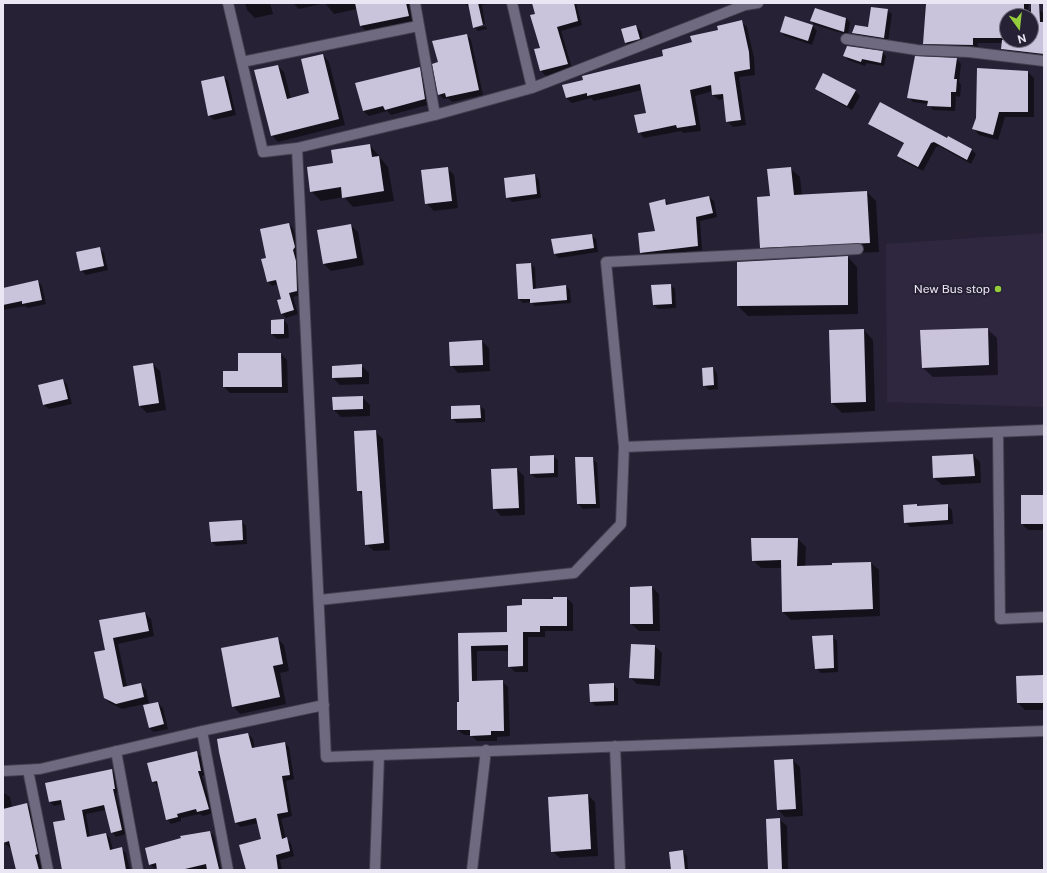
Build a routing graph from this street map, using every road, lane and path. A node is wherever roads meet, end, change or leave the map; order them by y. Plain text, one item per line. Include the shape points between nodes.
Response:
1 (228, 3) edge
2 (415, 3) edge
3 (512, 3) edge
4 (758, 3) edge
5 (744, 4) edge
6 (418, 26) junction
7 (846, 39) dead end
8 (1044, 61) edge
9 (242, 62) junction
10 (532, 88) junction
11 (435, 115) junction
12 (297, 148) junction
13 (858, 249) dead end
14 (1044, 430) edge
15 (998, 432) junction
16 (624, 447) junction
17 (318, 600) junction
18 (1044, 617) edge
19 (324, 705) junction
20 (202, 731) junction
21 (1044, 731) edge
22 (615, 746) junction
23 (486, 750) junction
24 (116, 751) junction
25 (379, 755) junction
26 (28, 770) junction
27 (3, 771) edge
28 (48, 870) edge
29 (138, 870) edge
30 (228, 870) edge
31 (375, 870) edge
32 (472, 870) edge
33 (620, 870) edge

1 - 9 street
2 - 6 street
3 - 10 street
4 - 5 street
5 - 10 street
6 - 9 street
6 - 11 street
7 - 8 street via 917,50 969,52
9 - 12 street via 263,152
10 - 11 street
11 - 12 street
12 - 17 street
13 - 16 street via 606,262
14 - 15 street
15 - 16 street
15 - 18 street via 1000,619
16 - 17 street via 621,524 574,573
17 - 19 street
19 - 20 street
19 - 25 street via 326,757
20 - 24 street
20 - 30 street
21 - 22 street
22 - 23 street
22 - 33 street
23 - 25 street
23 - 32 street
24 - 26 street
24 - 29 street
25 - 31 street
26 - 27 street
26 - 28 street

